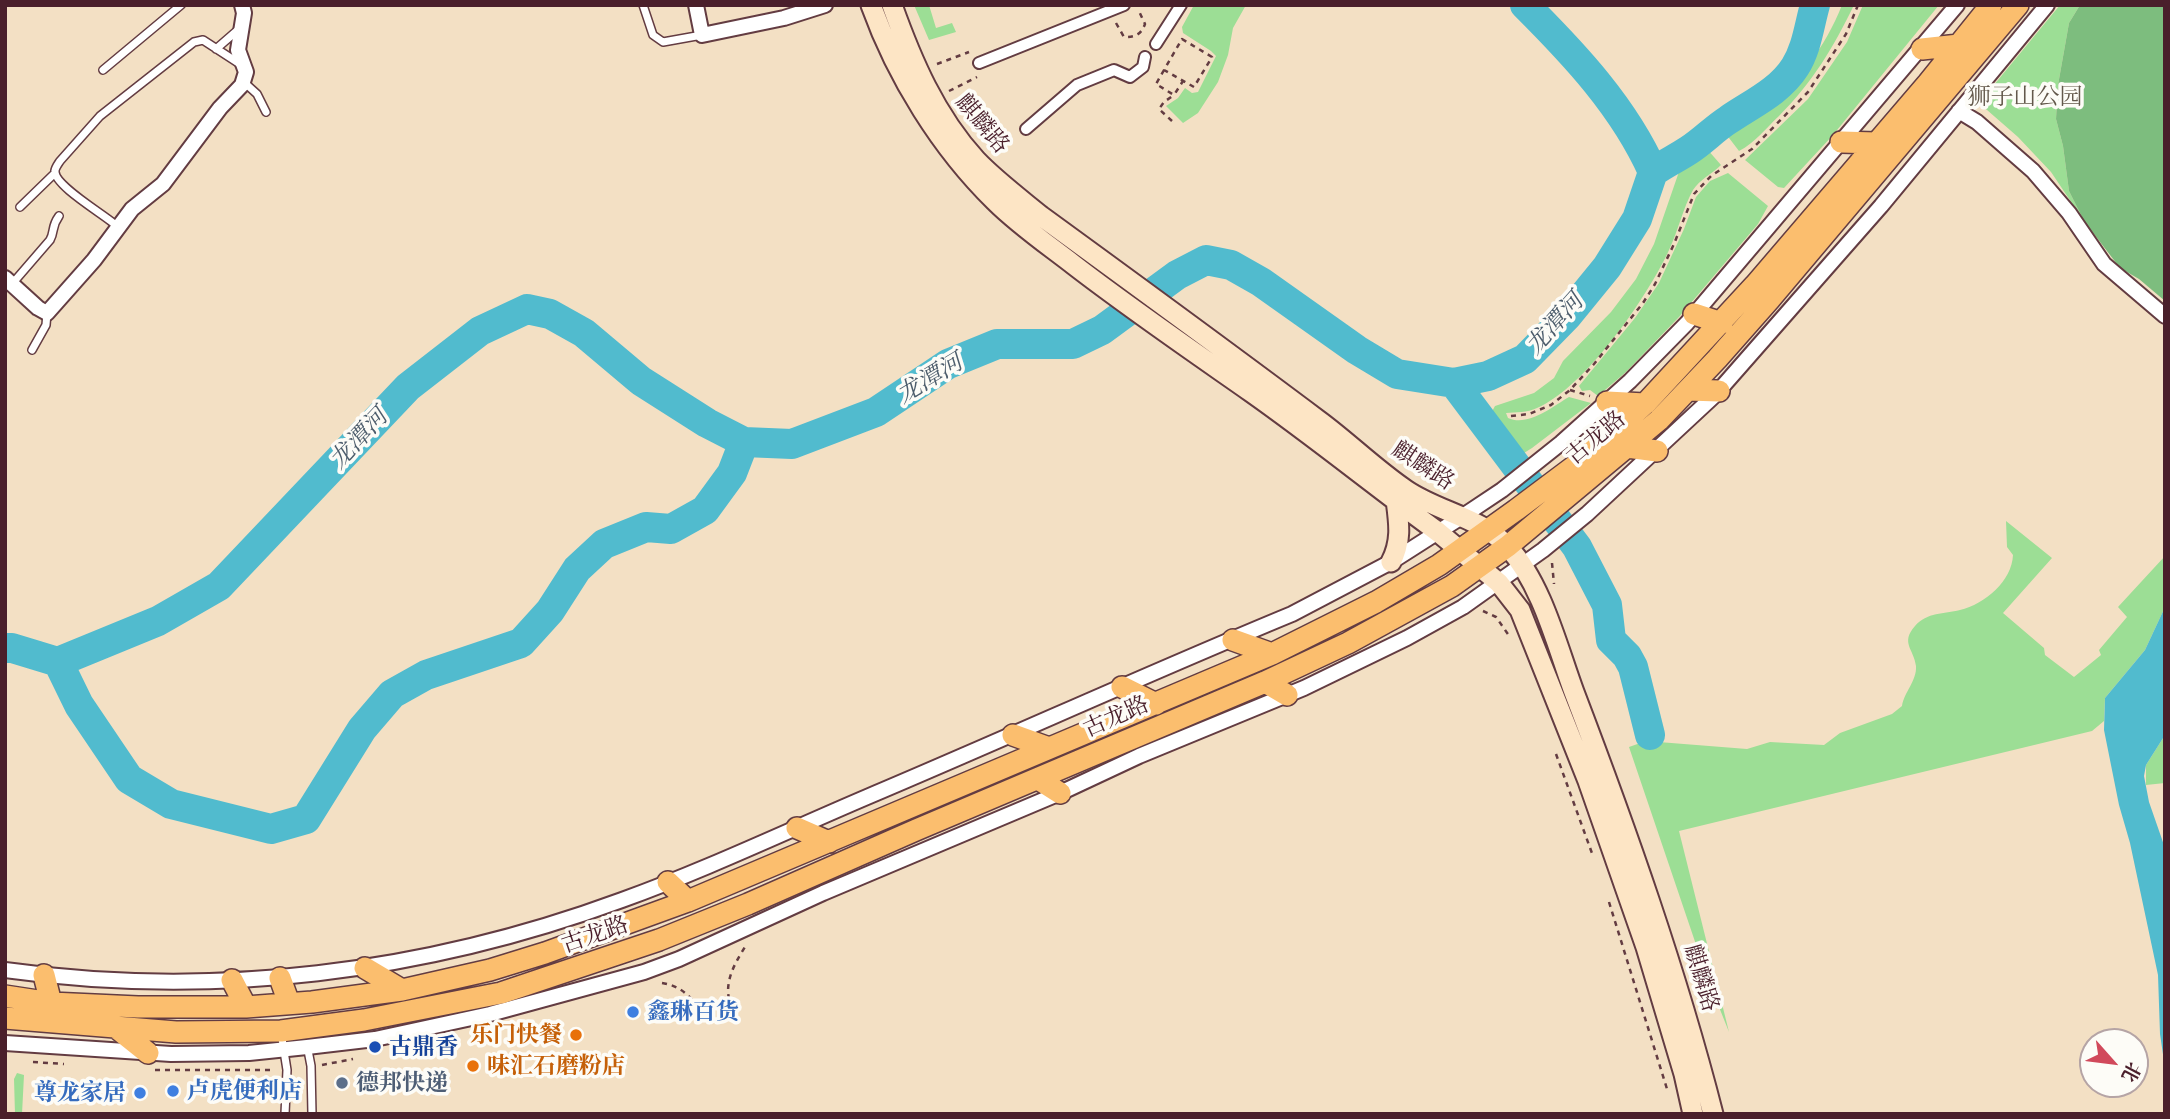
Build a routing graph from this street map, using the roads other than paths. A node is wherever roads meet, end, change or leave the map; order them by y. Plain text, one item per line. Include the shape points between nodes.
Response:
1 (181, 5) edge
2 (242, 5) edge
3 (643, 5) edge
4 (696, 5) edge
5 (825, 5) edge
6 (871, 5) edge
7 (892, 5) edge
8 (1124, 5) edge
9 (1181, 5) edge
10 (1957, 5) edge
11 (1991, 5) edge
12 (2018, 5) edge
13 (2047, 5) edge
14 (241, 28) junction
15 (702, 35) junction
16 (1156, 44) dead end
17 (1959, 45) junction
18 (216, 49) junction
19 (1922, 49) junction
20 (1145, 57) dead end
21 (979, 63) road end
22 (244, 67) junction
23 (103, 70) dead end
24 (242, 85) junction
25 (266, 111) dead end
26 (1959, 111) junction
27 (1026, 129) road end
28 (1841, 142) junction
29 (1876, 143) junction
30 (54, 174) junction
31 (20, 206) dead end
32 (60, 216) dead end
33 (118, 227) junction
34 (9, 281) edge
35 (47, 313) junction
36 (1694, 314) junction
37 (2165, 316) edge
38 (1722, 323) junction
39 (32, 350) dead end
40 (1688, 390) junction
41 (1719, 391) junction
42 (1599, 399) junction
43 (1645, 404) junction
44 (1627, 447) junction
45 (1657, 450) junction
46 (1557, 492) junction
47 (1396, 500) junction
48 (1463, 516) junction
49 (1487, 530) junction
50 (1438, 532) junction
51 (1508, 546) junction
52 (1461, 549) junction
53 (1391, 562) junction
54 (1521, 565) junction
55 (1479, 566) junction
56 (1499, 583) junction
57 (1233, 640) junction
58 (1272, 654) junction
59 (1265, 681) junction
60 (1122, 687) junction
61 (1287, 695) junction
62 (1156, 704) junction
63 (1013, 735) junction
64 (1049, 748) junction
65 (1038, 779) junction
66 (1060, 793) junction
67 (797, 828) junction
68 (830, 842) junction
69 (668, 882) junction
70 (688, 901) junction
71 (365, 968) junction
72 (5, 970) edge
73 (44, 975) junction
74 (280, 978) junction
75 (232, 980) junction
76 (402, 990) junction
77 (5, 996) edge
78 (51, 1003) junction
79 (289, 1003) junction
80 (246, 1007) junction
81 (5, 1018) edge
82 (118, 1029) junction
83 (306, 1038) junction
84 (282, 1040) junction
85 (5, 1044) edge
86 (148, 1053) junction
87 (285, 1114) edge
88 (312, 1114) edge
89 (1693, 1114) edge
90 (1713, 1114) edge

1 - 23 lane
2 - 14 street
3 - 15 lane via 653,35 663,42
4 - 15 street
5 - 15 street
6 - 47 main road, 麒麟路 via 912,92 945,144 1012,218
7 - 48 main road, 麒麟路 via 935,106 976,160 1041,216 1337,434 1403,488 1439,509
8 - 21 street
9 - 16 street
10 - 19 street
11 - 17 main road, 古龙路
12 - 40 main road, 古龙路
13 - 26 street
14 - 18 lane
14 - 22 street via 238,50
17 - 19 main road
17 - 29 main road, 古龙路
18 - 22 lane
18 - 30 lane via 203,40 194,42 100,116
19 - 28 street
20 - 27 street via 1143,67 1130,77 1114,70 1077,85
22 - 24 street
24 - 25 lane via 253,90
24 - 33 street via 163,184
26 - 37 street via 2034,171 2104,264
26 - 41 street
28 - 29 main road
28 - 36 street
29 - 38 main road, 古龙路
30 - 31 lane
30 - 33 lane
32 - 34 lane via 52,226 50,240
33 - 35 street
34 - 35 street
35 - 39 lane via 46,325
36 - 38 main road
36 - 42 street via 1630,381
38 - 43 main road, 古龙路
40 - 41 main road
40 - 44 main road, 古龙路
41 - 45 street
42 - 43 main road
42 - 48 street via 1539,460
43 - 46 main road, 古龙路 via 1576,465
44 - 45 main road
44 - 46 main road, 古龙路
45 - 54 street
46 - 49 main road, 古龙路 via 1516,510
46 - 51 main road, 古龙路 via 1543,517
47 - 50 main road, 麒麟路
47 - 53 main road via 1399,542
48 - 49 main road, 麒麟路
48 - 50 street
49 - 51 main road, 麒麟路
49 - 52 main road, 古龙路
50 - 52 main road, 麒麟路
50 - 53 street
51 - 54 main road, 麒麟路
51 - 55 main road, 古龙路
52 - 55 main road, 麒麟路
52 - 58 main road, 古龙路 via 1376,602
53 - 57 street
54 - 56 street
54 - 90 main road, 麒麟路 via 1539,597 1636,857
55 - 56 main road, 麒麟路
55 - 59 main road, 古龙路 via 1385,624
56 - 61 street via 1407,638
56 - 89 main road, 麒麟路 via 1520,610 1588,781 1646,947
57 - 58 main road
57 - 60 street
58 - 62 main road, 古龙路
59 - 61 main road
59 - 65 main road, 古龙路
60 - 62 main road
60 - 63 street
61 - 66 street
62 - 64 main road, 古龙路
63 - 64 main road
63 - 67 street
64 - 68 main road, 古龙路
65 - 66 main road
65 - 83 main road, 古龙路 via 659,940 479,998 364,1020
66 - 83 street via 644,972 374,1040
67 - 68 main road
67 - 69 street
68 - 70 main road, 古龙路
69 - 70 main road
69 - 71 street via 516,935
70 - 76 main road, 古龙路 via 523,960
71 - 74 street
71 - 76 main road
72 - 73 street
73 - 75 street via 131,982
73 - 78 main road
74 - 75 street
74 - 79 main road
75 - 80 main road
76 - 79 main road, 古龙路
77 - 78 main road, 古龙路
78 - 80 main road, 古龙路
79 - 80 main road, 古龙路
81 - 82 main road, 古龙路
82 - 84 main road, 古龙路
82 - 86 main road
83 - 84 main road, 古龙路
83 - 88 lane
84 - 86 street via 249,1053
84 - 87 lane via 287,1070
85 - 86 street

